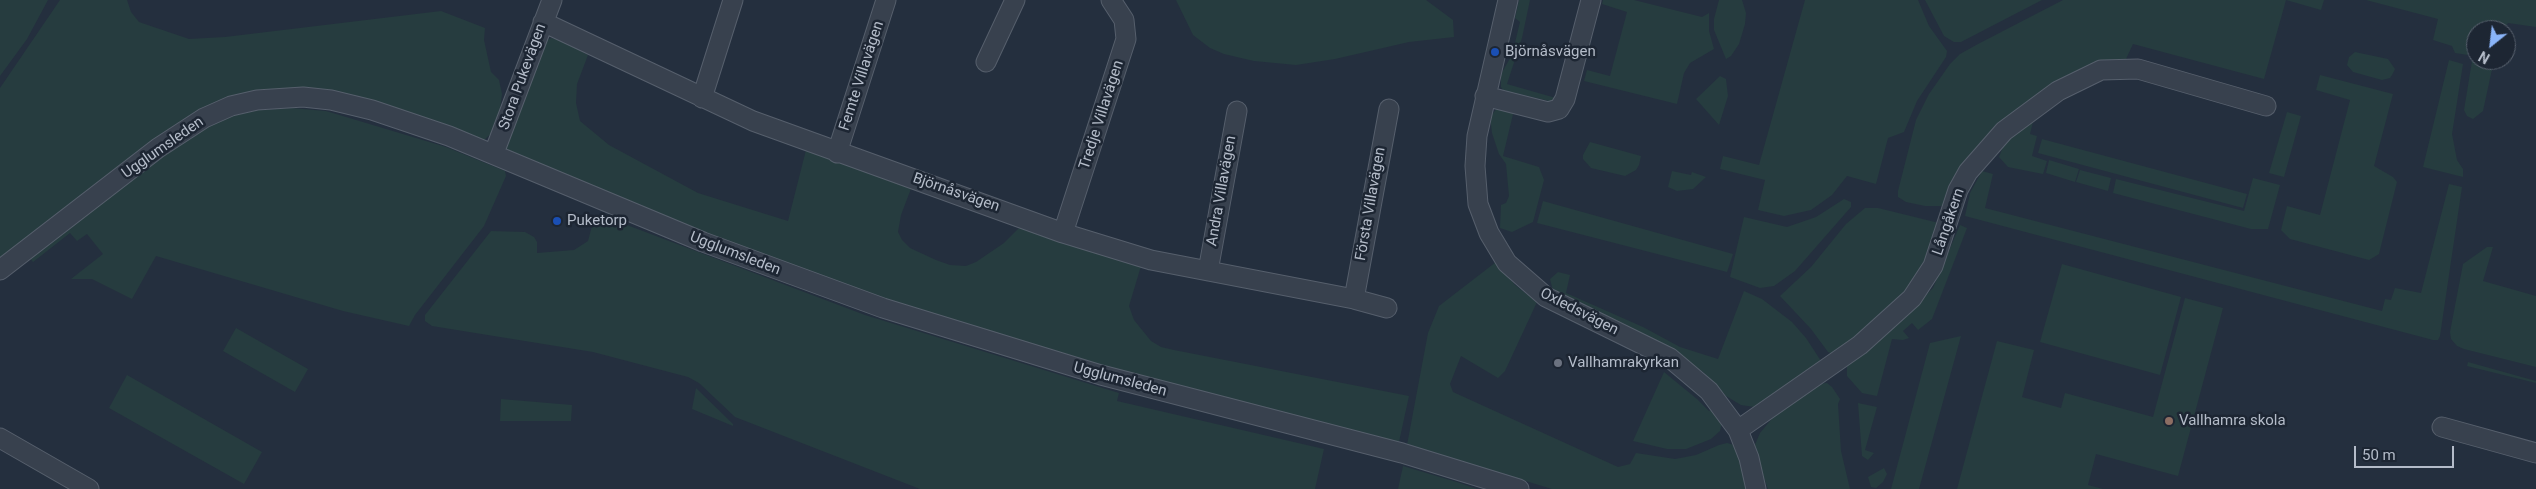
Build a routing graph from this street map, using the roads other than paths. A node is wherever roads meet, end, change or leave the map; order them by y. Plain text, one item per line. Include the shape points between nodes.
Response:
1 (552, 0) edge
2 (733, 0) edge
3 (886, 0) edge
4 (1015, 0) edge
5 (1111, 0) edge
6 (1508, 0) edge
7 (1591, 0) edge
8 (543, 22) junction
9 (986, 62) dead end
10 (1485, 96) junction
11 (702, 98) junction
12 (2266, 106) dead end
13 (1389, 109) dead end
14 (1237, 111) dead end
15 (494, 153) junction
16 (837, 153) junction
17 (1063, 232) junction
18 (0, 270) edge
19 (1208, 272) junction
20 (1354, 299) junction
21 (1387, 308) dead end
22 (2442, 427) dead end
23 (1738, 430) junction
24 (0, 438) edge
25 (2536, 453) edge
26 (78, 486) edge
27 (1519, 489) edge
28 (1756, 489) edge

1 - 8 street, Stora Pukevägen
2 - 11 street
3 - 16 street, Femte Villavägen
4 - 9 street
5 - 17 street, Tredje Villavägen via 1124,20 1126,39
6 - 10 street, Oxledsvägen
7 - 10 street via 1565,99 1558,109 1548,112
8 - 11 street, Björnåsvägen
8 - 15 street, Stora Pukevägen
10 - 23 street, Oxledsvägen via 1477,136 1478,204 1488,233 1507,263 1559,306 1670,358 1709,391
11 - 16 street, Björnåsvägen
12 - 23 street, Långåkern via 2138,69 2101,70 2058,91 2004,131 1972,166 1958,190 1933,266 1912,298 1860,345
13 - 20 street, Första Villavägen
14 - 19 street, Andra Villavägen
15 - 18 street, Ugglumsleden via 372,110 331,100 275,98 231,106 180,132
15 - 27 street, Ugglumsleden via 703,242 883,308 1101,375 1402,453
16 - 17 street, Björnåsvägen
17 - 19 street, Björnåsvägen via 1151,260
19 - 20 street, Björnåsvägen
20 - 21 street, Björnåsvägen
22 - 25 street
23 - 28 street, Oxledsvägen
24 - 26 street

